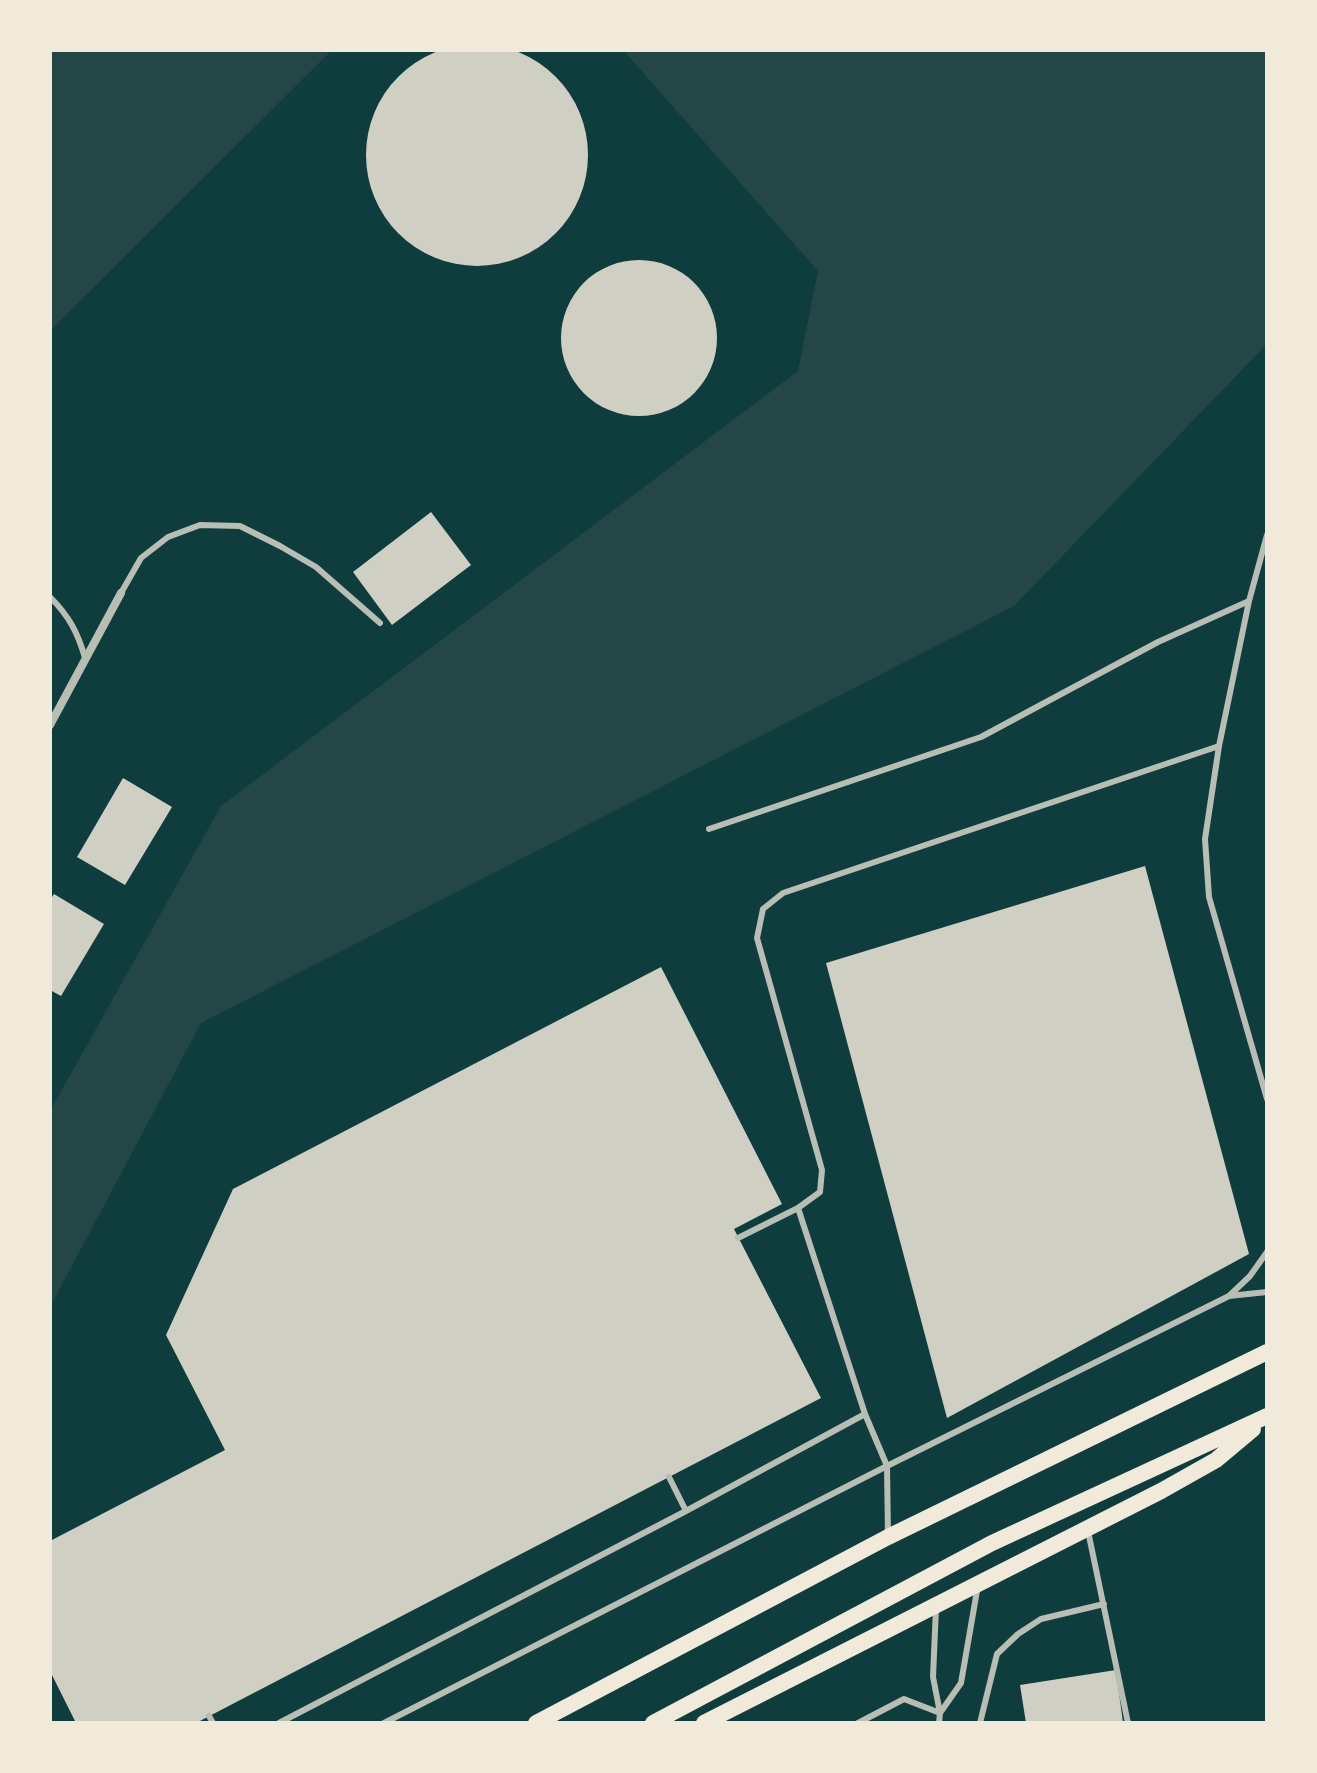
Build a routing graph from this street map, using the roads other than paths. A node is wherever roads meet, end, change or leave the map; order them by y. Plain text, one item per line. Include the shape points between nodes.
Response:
1 (1267, 535) edge
2 (121, 593) joint
3 (50, 597) edge
4 (1249, 601) junction
5 (380, 623) dead end
6 (86, 659) junction
7 (50, 725) edge
8 (1219, 746) junction
9 (709, 829) dead end
10 (1267, 1099) edge
11 (798, 1208) junction
12 (738, 1238) dead end
13 (1267, 1252) edge
14 (1267, 1292) edge
15 (1229, 1296) junction
16 (1267, 1352) edge
17 (865, 1414) junction
18 (1267, 1417) edge
19 (887, 1466) junction
20 (669, 1477) dead end
21 (686, 1511) junction
22 (1087, 1528) junction
23 (888, 1537) junction
24 (979, 1582) junction
25 (936, 1604) junction
26 (1104, 1604) junction
27 (940, 1713) junction
28 (279, 1723) edge
29 (384, 1723) edge
30 (536, 1723) edge
31 (653, 1723) edge
32 (704, 1723) edge
33 (858, 1723) edge
34 (939, 1723) edge
35 (980, 1723) edge
36 (1128, 1723) edge

1 - 4 lane
2 - 5 lane via 141,558 168,537 200,525 240,526 316,567
2 - 6 street
3 - 6 lane via 77,630
4 - 8 lane
4 - 9 lane via 1158,642 981,737
6 - 7 street
8 - 10 lane via 1205,839 1209,897
8 - 11 lane via 783,893 763,909 757,938 822,1170 820,1192
11 - 12 lane
11 - 17 lane
13 - 15 lane
14 - 15 lane
15 - 19 lane
16 - 23 main road
17 - 19 lane
17 - 21 lane
18 - 22 main road via 1216,1460
18 - 31 main road via 992,1543
19 - 23 lane
19 - 29 lane
20 - 21 lane
21 - 28 lane
22 - 24 main road
22 - 26 lane
23 - 30 main road
24 - 25 main road
24 - 27 lane via 961,1683
25 - 27 lane via 933,1677
25 - 32 main road
26 - 35 lane via 1041,1619 997,1654
26 - 36 lane
27 - 33 lane via 904,1699
27 - 34 lane

